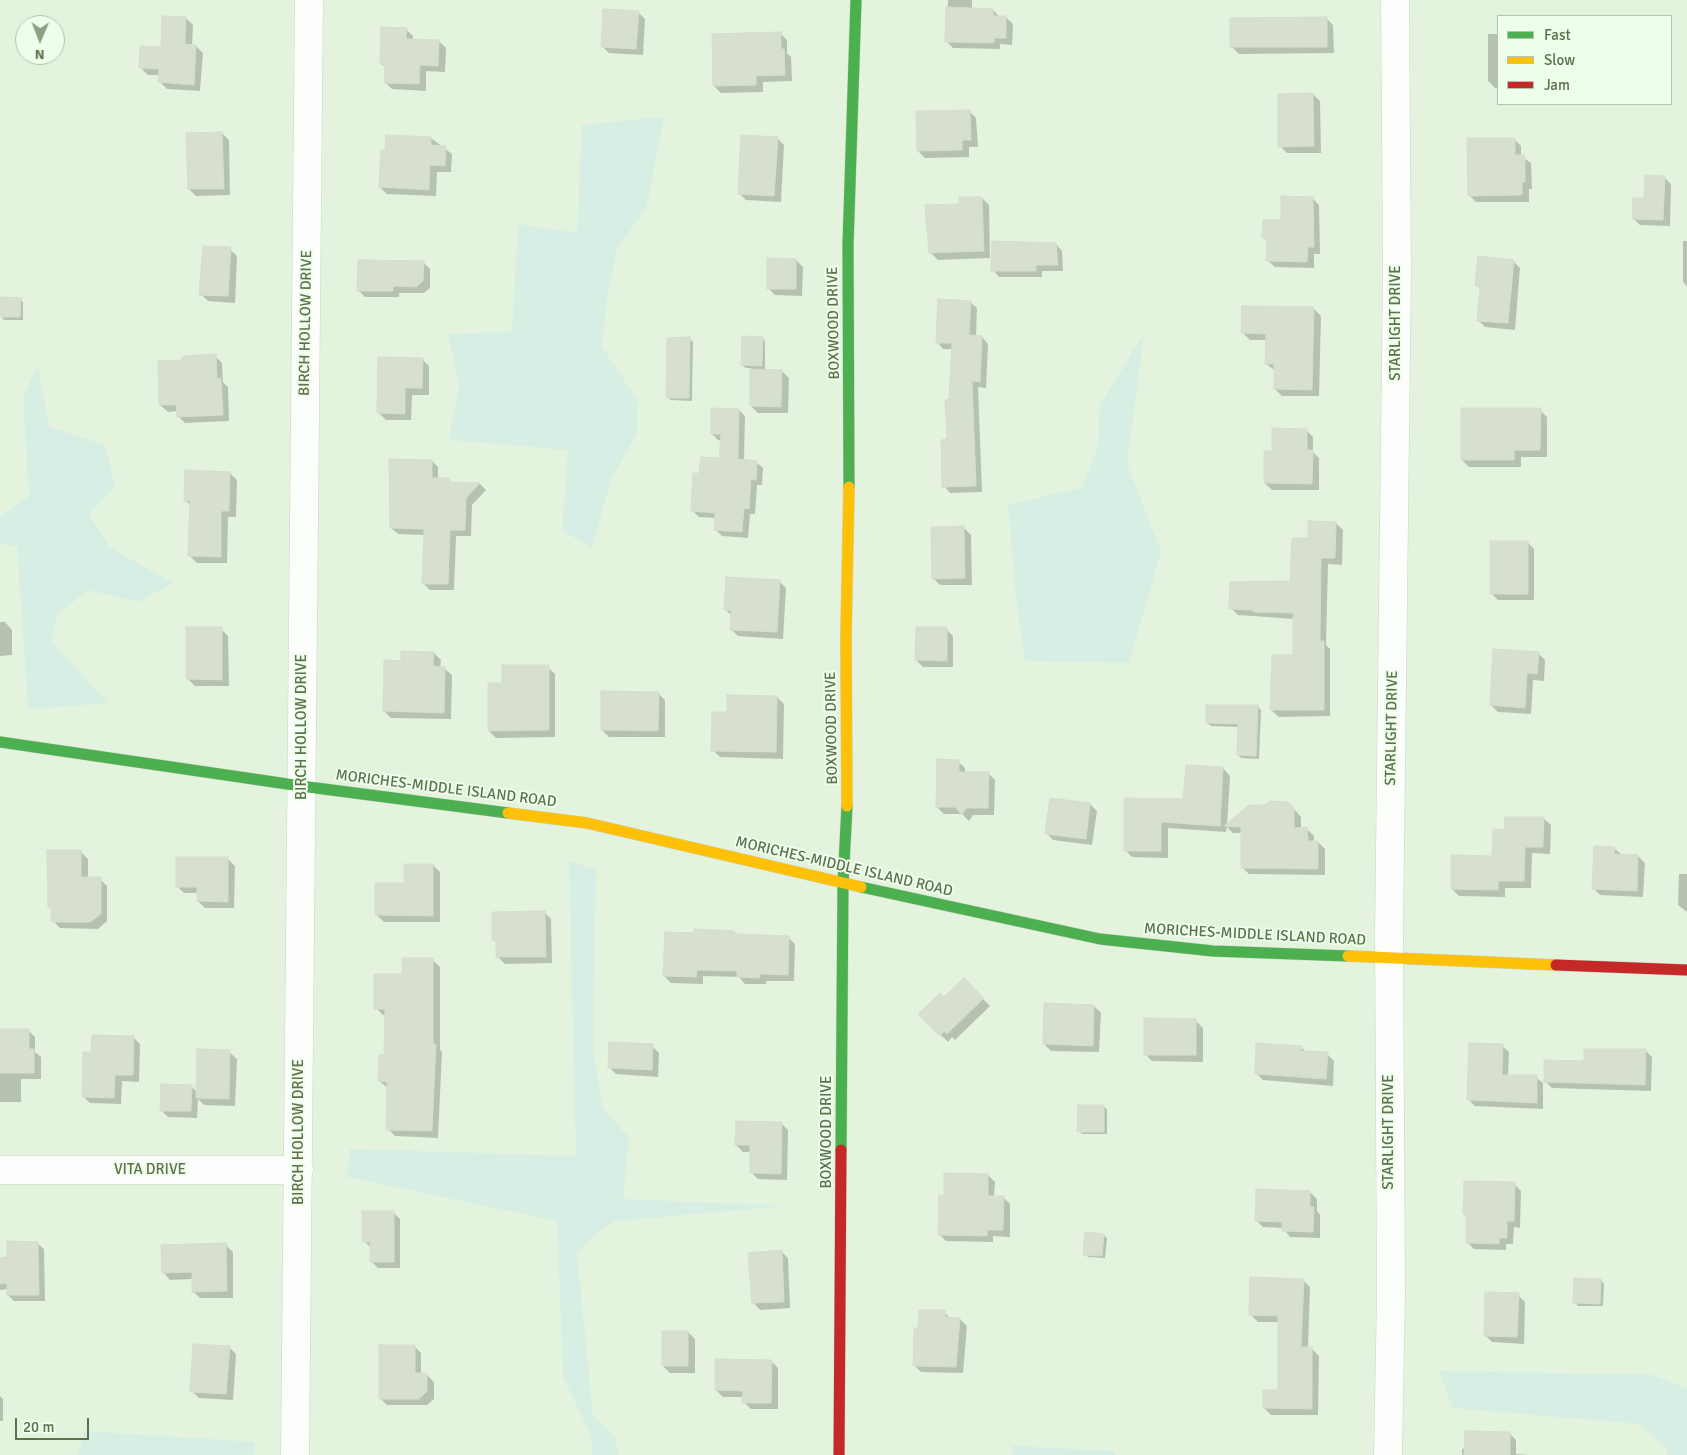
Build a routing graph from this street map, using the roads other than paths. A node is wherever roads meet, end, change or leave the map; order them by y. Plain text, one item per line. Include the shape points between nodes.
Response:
1 (309, 0) edge
2 (856, 0) edge
3 (1395, 0) edge
4 (0, 742) edge
5 (301, 786) junction
6 (843, 883) junction
7 (1390, 958) junction
8 (1687, 970) edge
9 (0, 1170) edge
10 (299, 1170) junction
11 (295, 1455) edge
12 (840, 1455) edge
13 (1388, 1455) edge

1 - 5 street, BIRCH HOLLOW DRIVE
2 - 6 main road, BOXWOOD DRIVE via 848,245 848,788
3 - 7 street, STARLIGHT DRIVE via 1397,272
4 - 5 main road, MORICHES-MIDDLE ISLAND ROAD
5 - 6 main road, MORICHES-MIDDLE ISLAND ROAD via 587,823
5 - 10 street, BIRCH HOLLOW DRIVE
6 - 7 main road, MORICHES-MIDDLE ISLAND ROAD via 1120,942 1213,951
6 - 12 main road, BOXWOOD DRIVE
7 - 8 main road, MORICHES-MIDDLE ISLAND ROAD
7 - 13 street, STARLIGHT DRIVE
9 - 10 street, VITA DRIVE
10 - 11 street, BIRCH HOLLOW DRIVE

